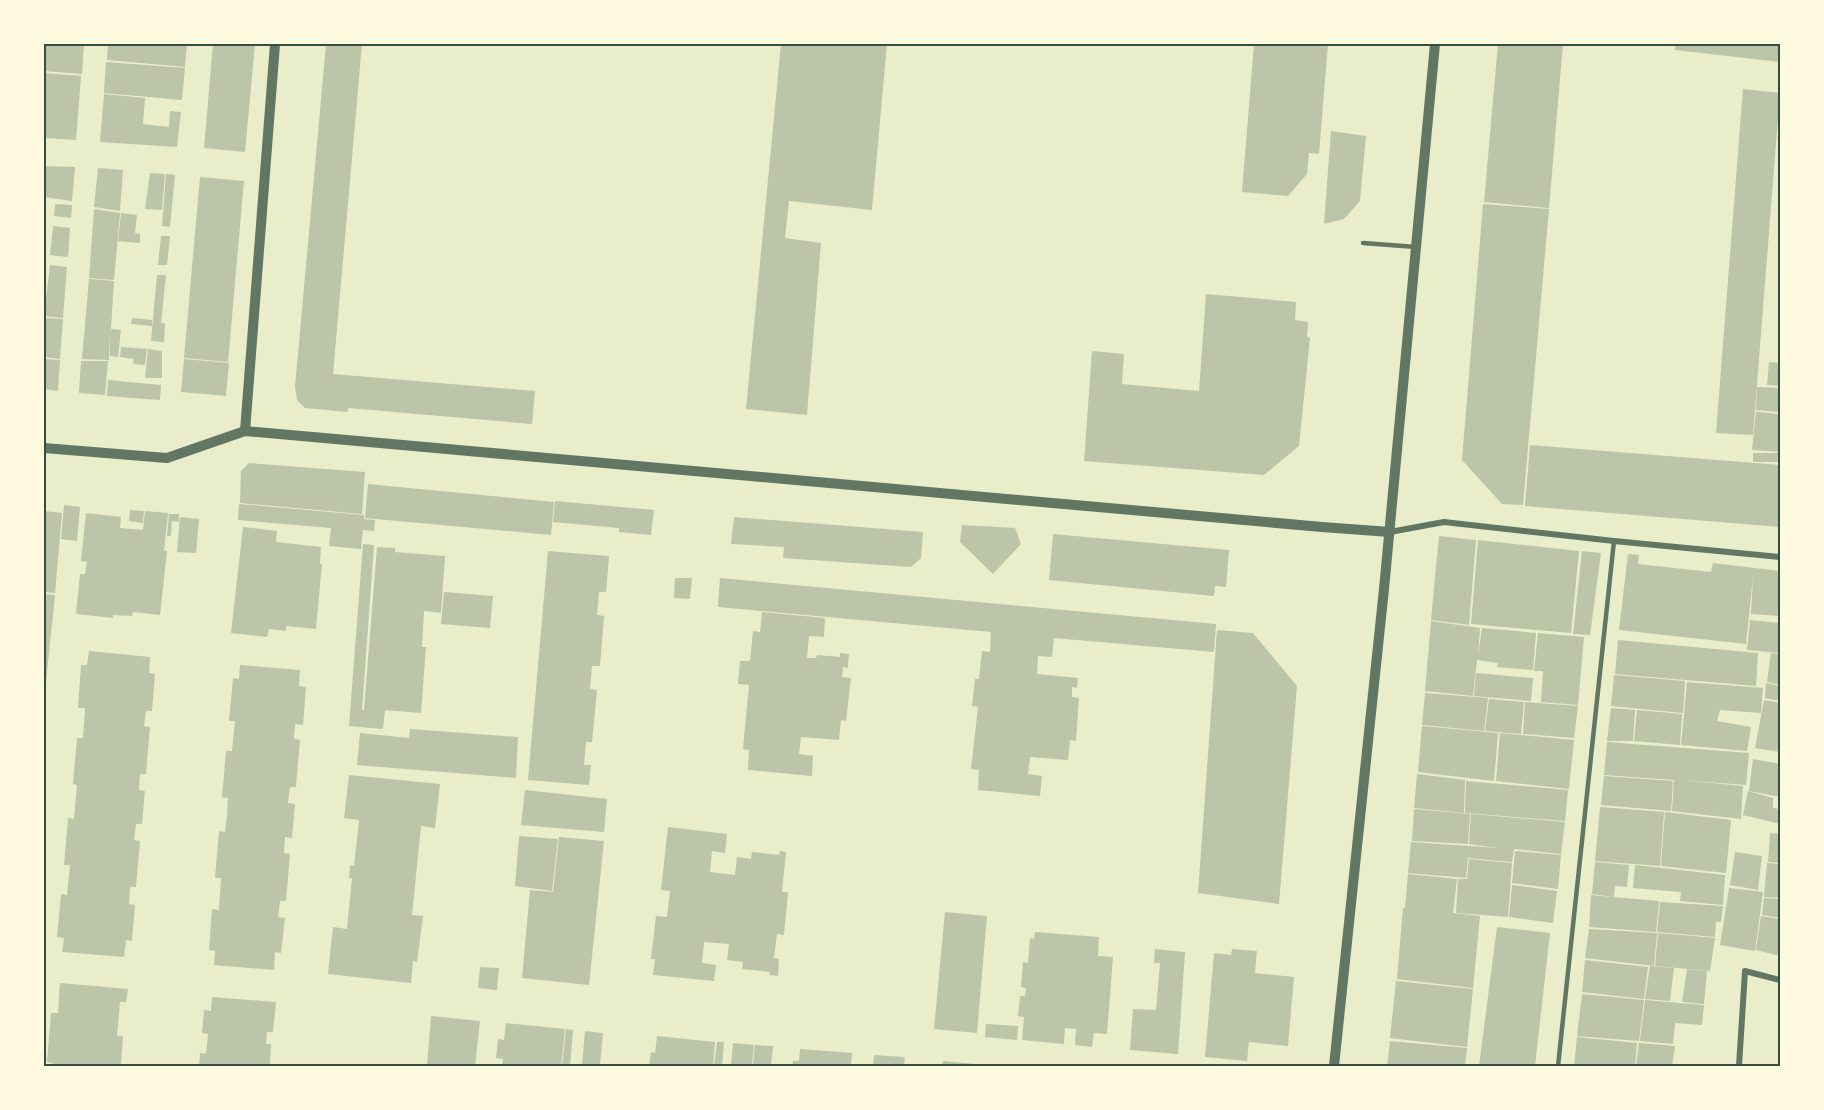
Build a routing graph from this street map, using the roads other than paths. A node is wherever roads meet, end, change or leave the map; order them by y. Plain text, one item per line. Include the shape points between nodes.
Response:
1 (275, 44) edge
2 (1435, 44) edge
3 (1363, 243) dead end
4 (1416, 247) junction
5 (245, 431) junction
6 (44, 448) edge
7 (1390, 532) junction
8 (1614, 542) junction
9 (1780, 557) edge
10 (1780, 980) edge
11 (1334, 1066) edge
12 (1558, 1066) edge
13 (1739, 1066) edge

1 - 5 street
2 - 4 street
3 - 4 lane
4 - 7 street
5 - 6 street via 167,458
5 - 7 street
7 - 8 street via 1444,522
7 - 11 street
8 - 9 street
8 - 12 lane
10 - 13 street via 1745,971

